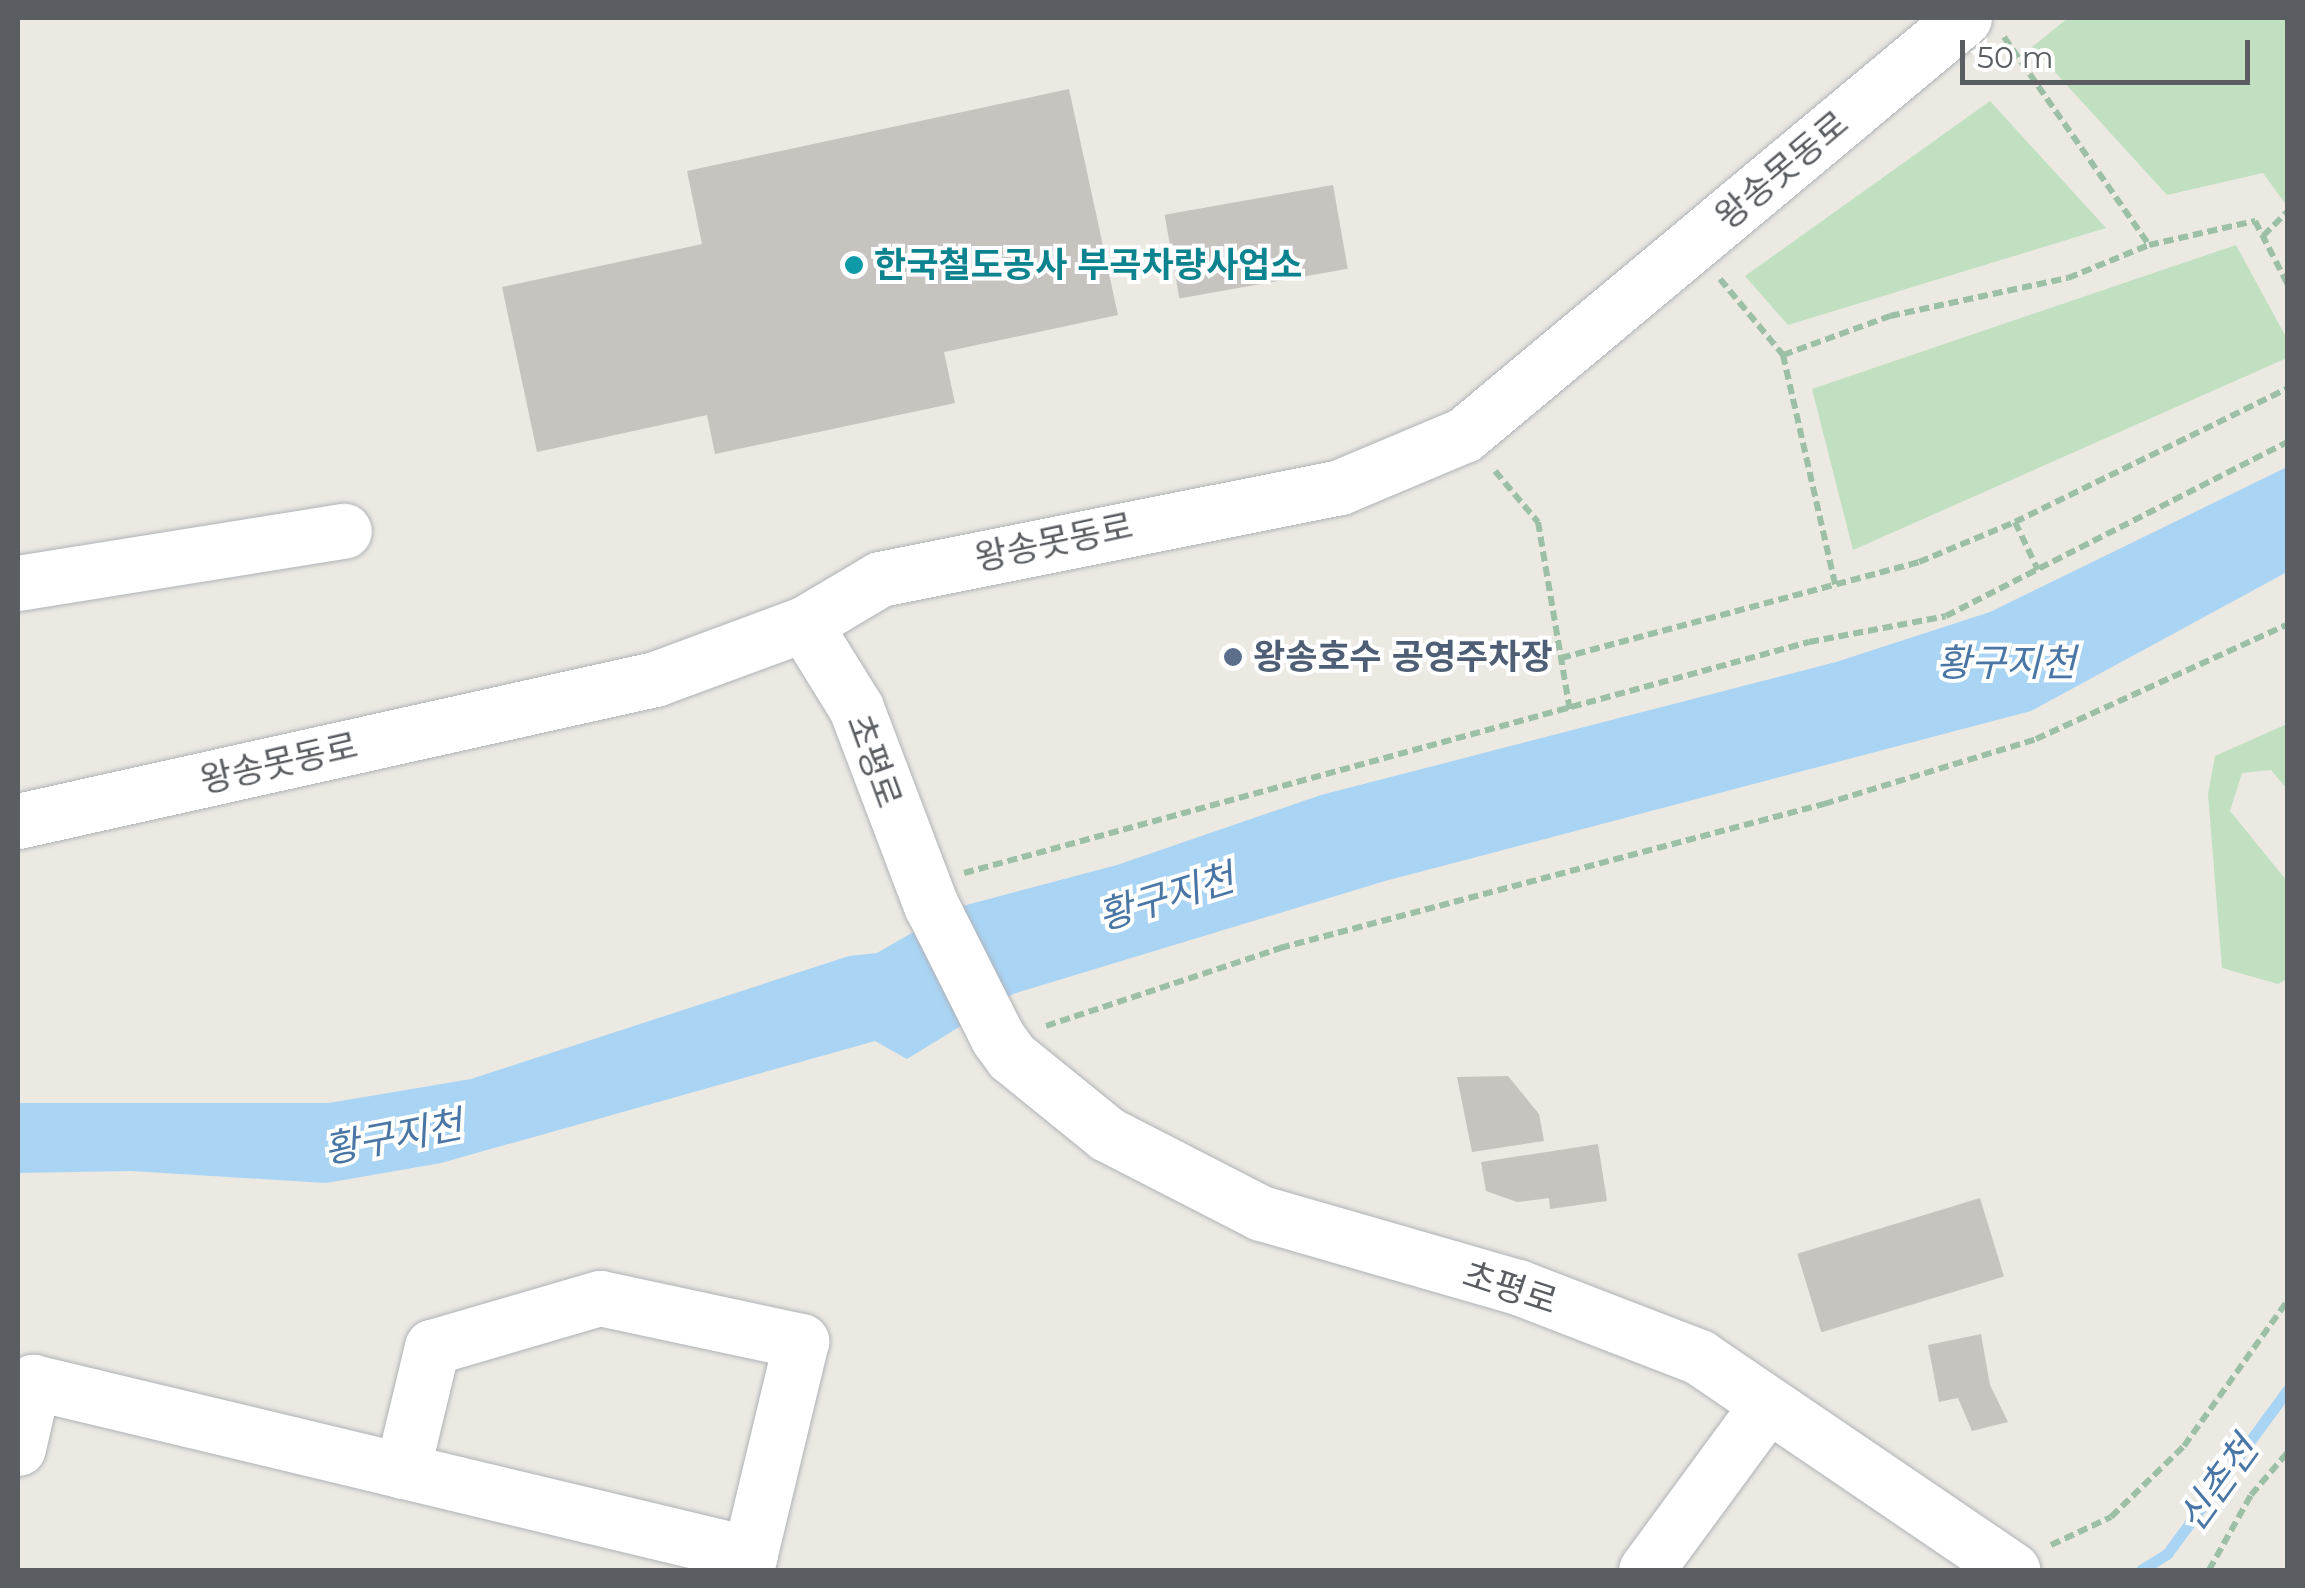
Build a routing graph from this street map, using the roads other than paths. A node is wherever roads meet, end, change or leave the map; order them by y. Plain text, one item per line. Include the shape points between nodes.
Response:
1 (1982, 24) edge
2 (344, 532) dead end
3 (18, 583) edge
4 (804, 624) junction
5 (18, 822) edge
6 (1768, 1404) junction
7 (18, 1448) edge
8 (402, 1470) junction
9 (748, 1562) edge
10 (2008, 1569) edge
11 (1646, 1570) edge

1 - 4 street, 왕송못동로 via 1464,436 1340,487 880,579
2 - 3 street
4 - 5 street, 왕송못동로 via 655,678
4 - 6 street, 초평로 via 856,708 927,894 1005,1047 1107,1134 1261,1213 1536,1294 1699,1357
6 - 10 street, 초평로
6 - 11 street
7 - 8 street via 33,1382
8 - 9 street
8 - 9 street via 432,1347 600,1298 801,1342

